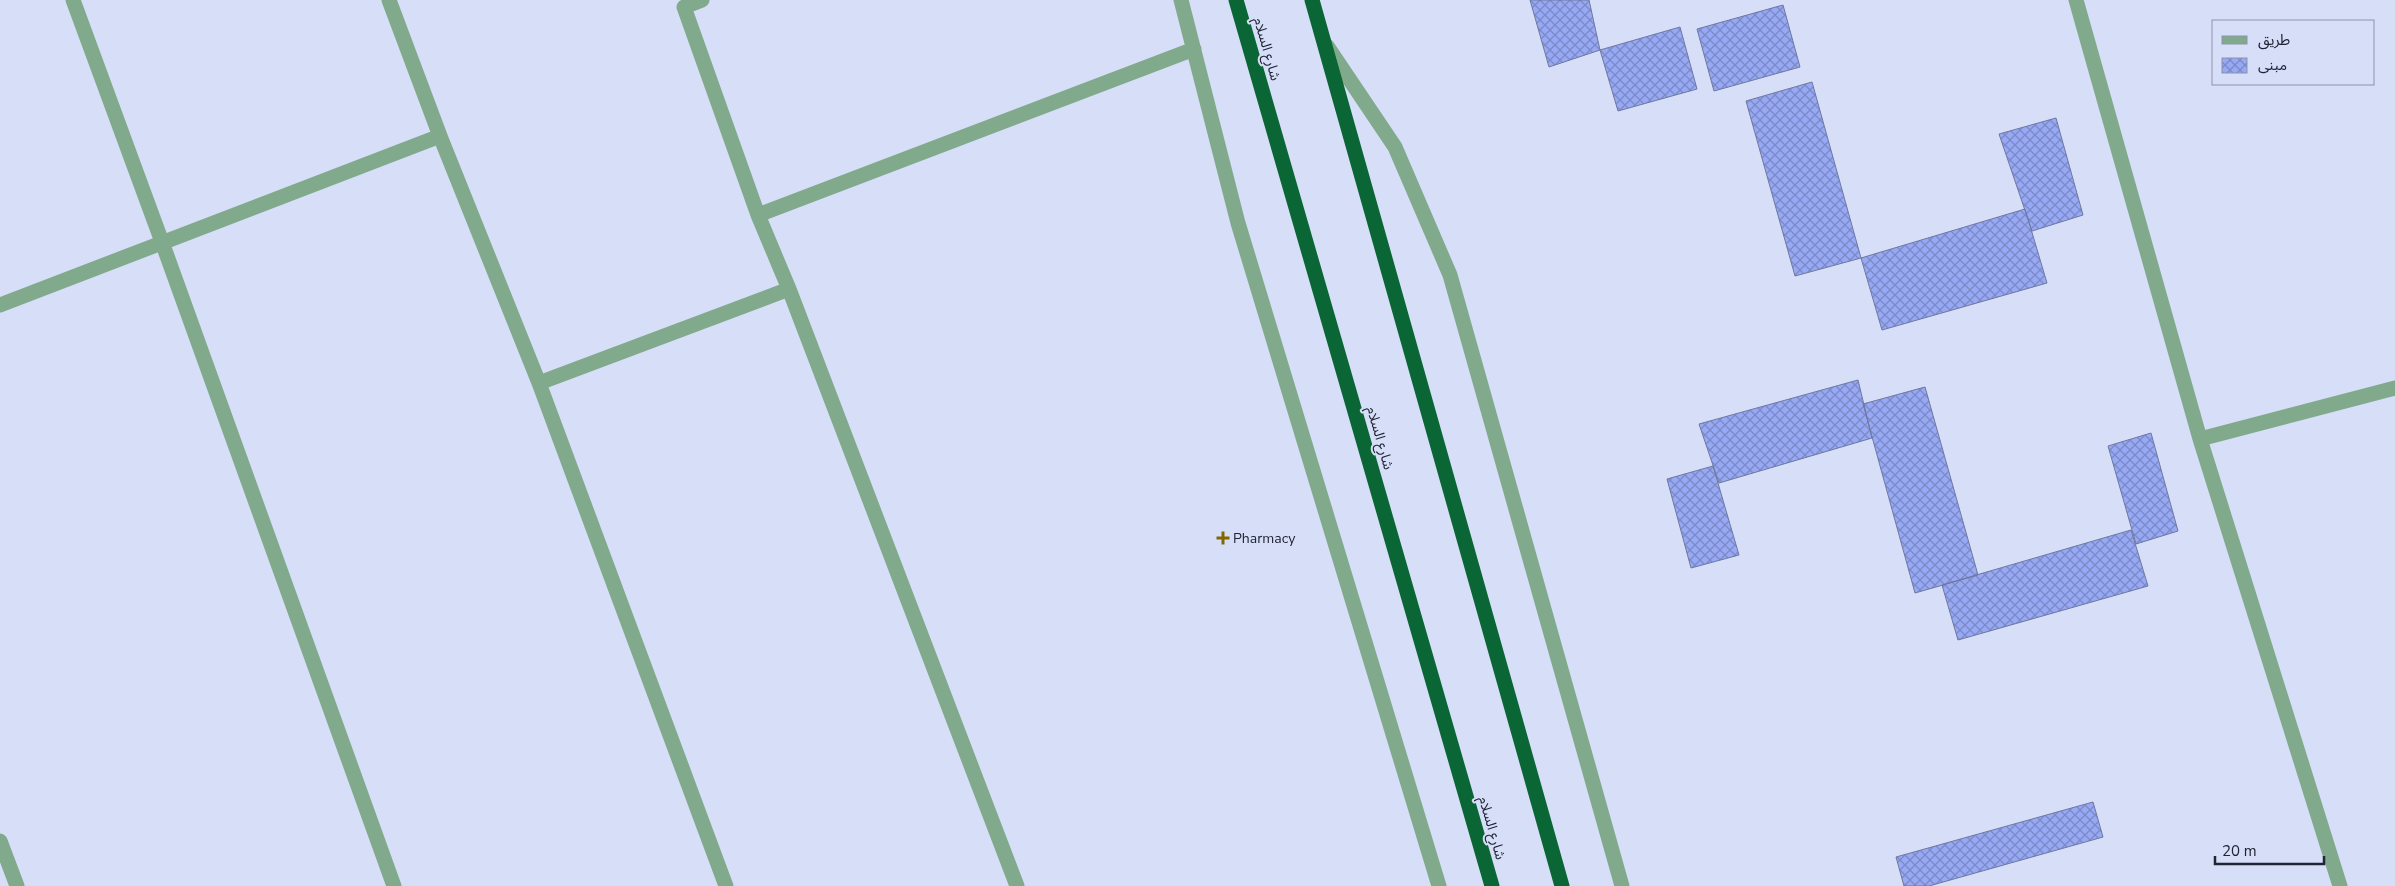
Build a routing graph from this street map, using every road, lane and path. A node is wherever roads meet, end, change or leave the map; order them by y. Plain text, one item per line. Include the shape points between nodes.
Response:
1 (73, 0) edge
2 (389, 0) edge
3 (702, 0) edge
4 (1181, 0) edge
5 (1236, 0) edge
6 (1312, 0) edge
7 (2076, 0) edge
8 (682, 4) edge
9 (1324, 42) junction
10 (1194, 49) junction
11 (440, 136) junction
12 (758, 215) junction
13 (162, 242) junction
14 (789, 289) junction
15 (0, 305) edge
16 (539, 383) junction
17 (2395, 388) edge
18 (2200, 439) junction
19 (0, 841) edge
20 (2338, 880) edge
21 (17, 886) edge
22 (394, 886) edge
23 (726, 886) edge
24 (1017, 886) edge
25 (1439, 886) edge
26 (1492, 886) edge
27 (1562, 886) edge
28 (1622, 886) edge
29 (2351, 886) edge

1 - 13 street
2 - 11 street
3 - 8 street
4 - 10 street
5 - 26 highway, شارع السلام
6 - 9 highway
7 - 18 street
8 - 12 street
9 - 27 highway
9 - 28 street via 1395,147 1450,275
10 - 12 street
10 - 25 street via 1238,223
11 - 13 street
11 - 16 street
12 - 14 street
13 - 15 street
13 - 22 street
14 - 16 street
14 - 24 street
16 - 23 street
17 - 18 street
18 - 20 street
19 - 21 street
20 - 29 street

